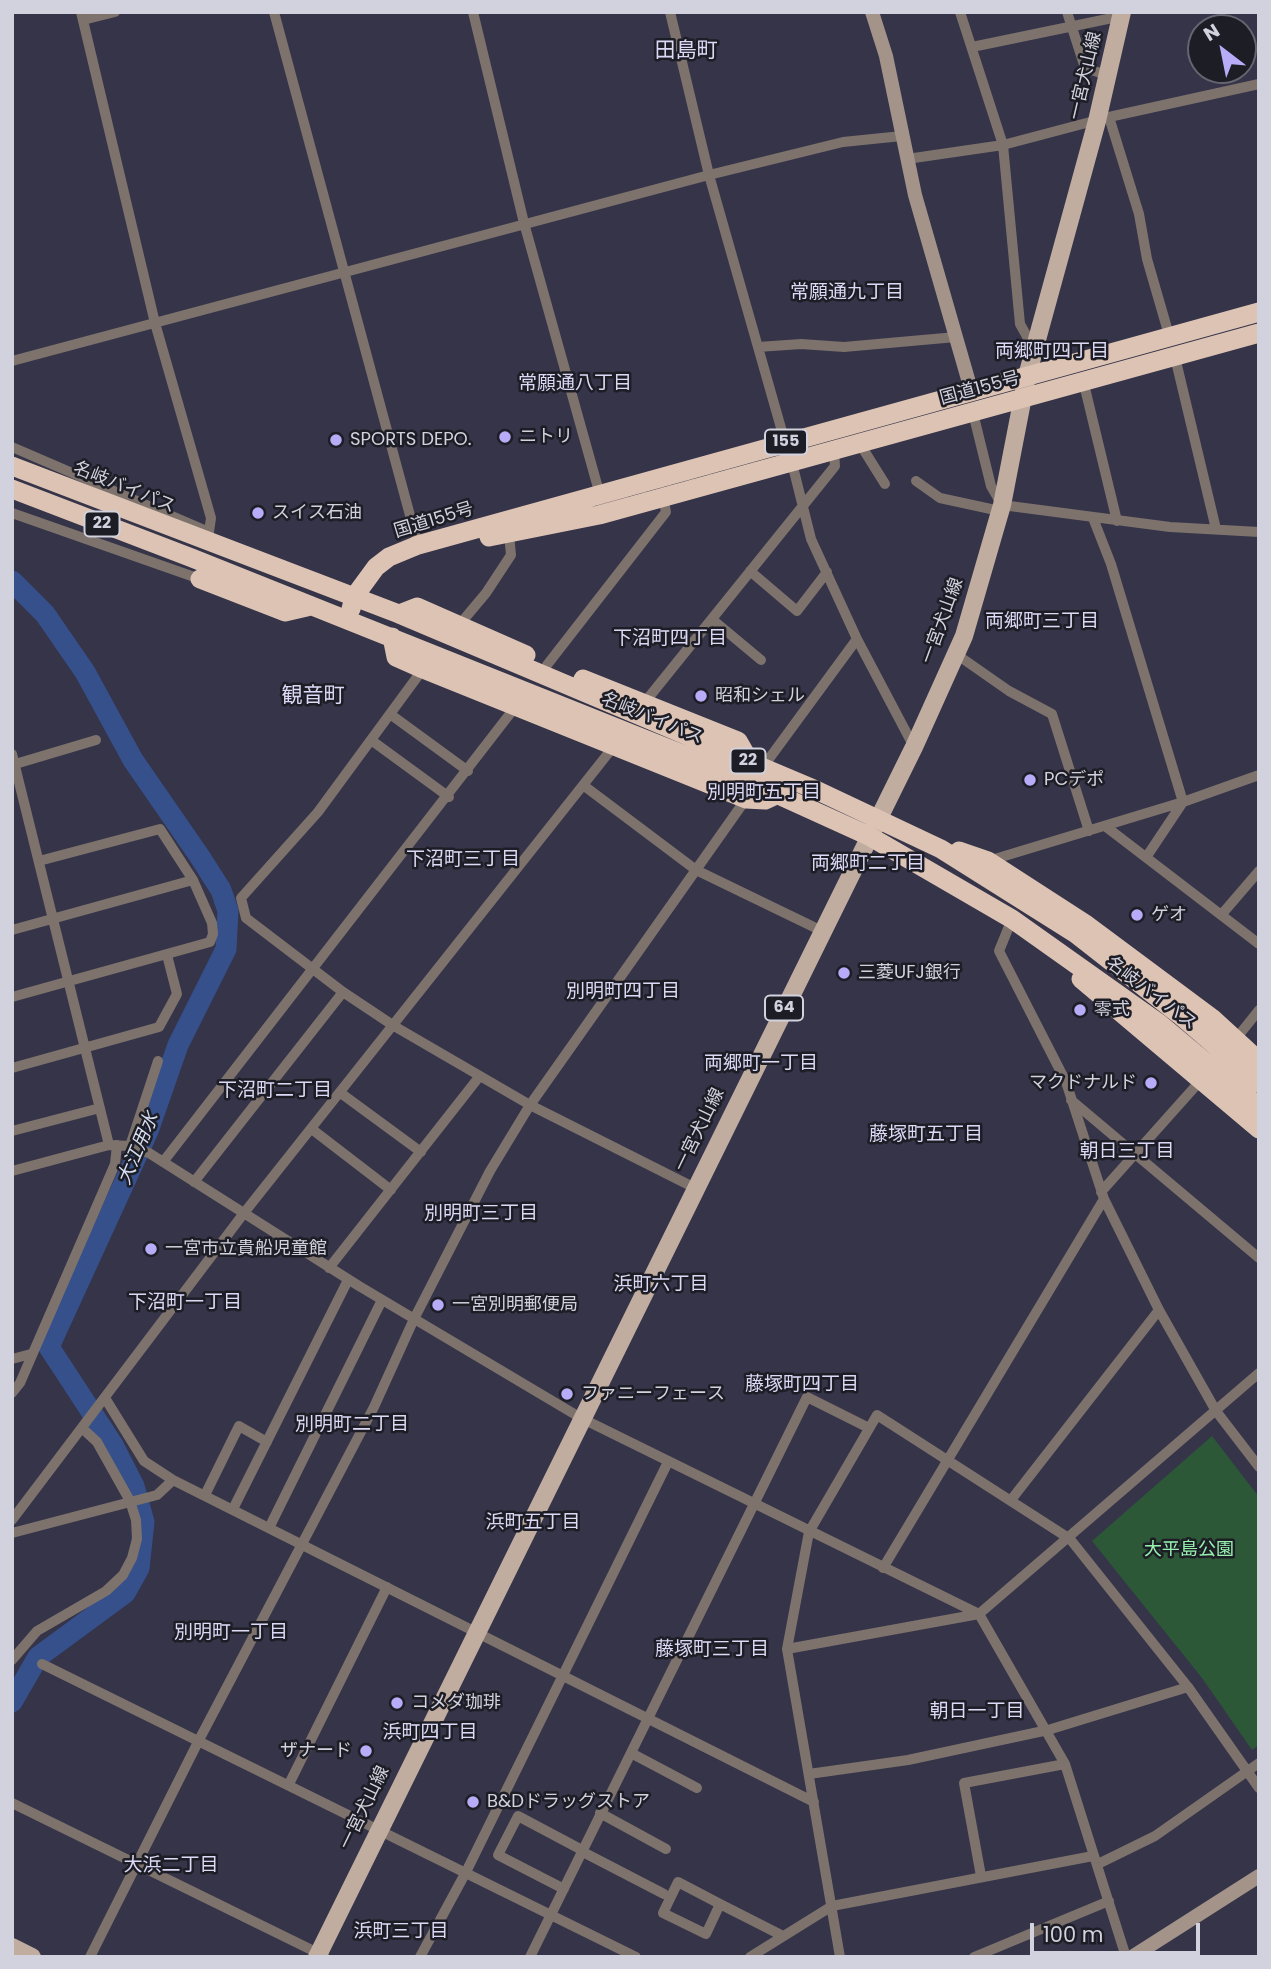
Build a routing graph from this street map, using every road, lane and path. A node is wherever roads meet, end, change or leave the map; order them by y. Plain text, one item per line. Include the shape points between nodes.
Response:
1 (115, 12) edge
2 (274, 12) edge
3 (473, 12) edge
4 (670, 12) edge
5 (872, 12) edge
6 (960, 12) edge
7 (1067, 12) edge
8 (1122, 14) edge
9 (82, 16) edge
10 (1072, 28) junction
11 (972, 47) junction
12 (1107, 75) junction
13 (1259, 83) edge
14 (1103, 119) junction
15 (902, 136) junction
16 (1003, 145) junction
17 (907, 159) junction
18 (709, 175) junction
19 (524, 223) junction
20 (344, 274) junction
21 (1259, 312) edge
22 (155, 323) junction
23 (1259, 333) edge
24 (1169, 335) junction
25 (956, 337) junction
26 (758, 347) junction
27 (1034, 349) junction
28 (1175, 357) junction
29 (12, 361) edge
30 (1027, 376) junction
31 (1083, 380) junction
32 (972, 393) junction
33 (1022, 400) junction
34 (973, 413) junction
35 (785, 442) junction
36 (860, 444) junction
37 (12, 447) edge
38 (834, 451) junction
39 (792, 463) junction
40 (12, 466) edge
41 (916, 481) dead end
42 (885, 484) dead end
43 (12, 489) edge
44 (600, 495) junction
45 (663, 497) junction
46 (802, 508) junction
47 (1001, 508) junction
48 (12, 513) edge
49 (1093, 517) junction
50 (1117, 521) junction
51 (1216, 529) junction
52 (209, 532) junction
53 (1259, 533) edge
54 (509, 534) junction
55 (418, 545) junction
56 (223, 548) junction
57 (750, 571) junction
58 (827, 572) junction
59 (200, 579) joint
60 (358, 599) junction
61 (311, 606) junction
62 (399, 614) junction
63 (713, 620) junction
64 (349, 621) junction
65 (460, 624) junction
66 (392, 637) junction
67 (857, 639) junction
68 (956, 654) junction
69 (761, 660) dead end
70 (547, 665) junction
71 (423, 669) junction
72 (645, 702) junction
73 (516, 706) junction
74 (390, 714) junction
75 (96, 740) dead end
76 (371, 740) junction
77 (614, 746) junction
78 (914, 747) junction
79 (13, 761) edge
80 (756, 765) junction
81 (468, 771) junction
82 (1259, 775) edge
83 (583, 785) junction
84 (778, 794) junction
85 (449, 797) junction
86 (746, 799) junction
87 (1183, 802) junction
88 (1105, 826) junction
89 (874, 827) junction
90 (1089, 831) junction
91 (941, 849) junction
92 (1147, 856) junction
93 (39, 861) junction
94 (988, 861) junction
95 (696, 870) junction
96 (1259, 871) edge
97 (193, 880) junction
98 (1222, 914) junction
99 (54, 919) junction
100 (1012, 919) junction
101 (12, 930) edge
102 (822, 931) junction
103 (1259, 944) edge
104 (1062, 954) junction
105 (167, 955) junction
106 (314, 968) junction
107 (71, 982) junction
108 (343, 992) junction
109 (12, 997) edge
110 (1259, 1010) edge
111 (1181, 1016) junction
112 (1212, 1018) junction
113 (394, 1026) junction
114 (1236, 1040) junction
115 (85, 1049) junction
116 (1259, 1061) edge
117 (158, 1062) dead end
118 (12, 1068) edge
119 (479, 1077) junction
120 (1201, 1080) junction
121 (1259, 1083) edge
122 (342, 1094) junction
123 (1223, 1099) junction
124 (1071, 1100) junction
125 (530, 1105) junction
126 (1258, 1106) edge
127 (100, 1108) junction
128 (1259, 1129) edge
129 (313, 1130) junction
130 (12, 1131) edge
131 (113, 1145) junction
132 (132, 1147) junction
133 (421, 1152) junction
134 (1136, 1152) junction
135 (163, 1162) junction
136 (12, 1171) edge
137 (194, 1182) junction
138 (695, 1188) junction
139 (391, 1190) junction
140 (1102, 1195) junction
141 (244, 1213) junction
142 (1259, 1258) edge
143 (329, 1268) junction
144 (348, 1280) junction
145 (382, 1300) junction
146 (1160, 1310) junction
147 (414, 1319) junction
148 (31, 1354) junction
149 (12, 1359) edge
150 (1259, 1373) edge
151 (12, 1393) edge
152 (102, 1402) junction
153 (1216, 1411) junction
154 (581, 1418) junction
155 (84, 1426) junction
156 (869, 1428) junction
157 (267, 1442) junction
158 (948, 1460) junction
159 (668, 1462) junction
160 (1259, 1467) edge
161 (173, 1480) junction
162 (205, 1494) junction
163 (1011, 1500) junction
164 (131, 1501) junction
165 (754, 1504) junction
166 (233, 1509) junction
167 (12, 1520) edge
168 (270, 1528) junction
169 (809, 1532) junction
170 (12, 1533) edge
171 (1070, 1539) junction
172 (303, 1546) junction
173 (883, 1568) junction
174 (387, 1587) junction
175 (979, 1614) junction
176 (476, 1630) junction
177 (787, 1649) junction
178 (12, 1660) edge
179 (42, 1664) dead end
180 (564, 1676) junction
181 (1188, 1688) junction
182 (649, 1718) junction
183 (1048, 1730) junction
184 (199, 1740) junction
185 (631, 1754) junction
186 (1065, 1763) junction
187 (1259, 1763) edge
188 (1247, 1771) junction
189 (809, 1774) junction
190 (289, 1784) junction
191 (697, 1788) dead end
192 (1259, 1788) edge
193 (814, 1802) junction
194 (12, 1803) edge
195 (600, 1813) junction
196 (379, 1828) junction
197 (666, 1849) dead end
198 (582, 1850) junction
199 (1096, 1860) junction
200 (135, 1864) junction
201 (467, 1872) junction
202 (981, 1876) junction
203 (1259, 1876) edge
204 (564, 1889) junction
205 (664, 1894) dead end
206 (1109, 1901) junction
207 (720, 1904) junction
208 (832, 1906) junction
209 (552, 1914) junction
210 (783, 1936) junction
211 (12, 1947) edge
212 (320, 1956) edge
213 (32, 1957) edge
214 (90, 1957) edge
215 (420, 1957) edge
216 (530, 1957) edge
217 (636, 1957) edge
218 (750, 1957) edge
219 (841, 1957) edge
220 (974, 1957) edge
221 (1126, 1957) edge
222 (1132, 1957) edge

1 - 9 street
2 - 20 street
3 - 19 street
4 - 18 street
5 - 15 street
6 - 11 street
7 - 10 street
8 - 10 street
8 - 12 main road, 一宮犬山線 / 64
9 - 22 street
10 - 11 street
10 - 12 street via 1085,68
11 - 16 street
12 - 14 main road, 一宮犬山線 / 64
13 - 14 street
14 - 16 street
14 - 24 street via 1139,214
14 - 27 main road, 一宮犬山線 / 64
15 - 17 street
15 - 18 street via 843,142
16 - 17 street
16 - 27 street via 1020,324
17 - 25 street
18 - 19 street
18 - 26 street
19 - 20 street
19 - 44 street
20 - 22 street
20 - 55 street
21 - 24 highway, 国道155号 / 155
22 - 29 street
22 - 52 street via 211,518
23 - 28 highway, 国道155号 / 155
24 - 30 highway, 国道155号 / 155
25 - 26 street via 844,347
25 - 32 street
26 - 35 street
27 - 30 main road, 一宮犬山線 / 64
28 - 31 highway, 国道155号 / 155
28 - 51 street
30 - 32 highway, 国道155号 / 155
30 - 33 main road, 一宮犬山線 / 64
31 - 33 highway, 国道155号 / 155
31 - 50 street
32 - 35 highway, 国道155号 / 155
33 - 34 highway, 国道155号 / 155
33 - 47 main road, 一宮犬山線 / 64
34 - 36 highway, 国道155号 / 155
34 - 47 street
35 - 44 highway, 国道155号 / 155
36 - 38 highway, 国道155号 / 155
36 - 42 street
37 - 52 street
38 - 39 highway, 国道155号 / 155
38 - 46 street via 835,466
39 - 45 highway, 国道155号 / 155
39 - 46 street
40 - 56 highway, 名岐バイパス / 22
41 - 47 street via 940,498
43 - 61 highway, 名岐バイパス / 22
44 - 55 highway, 国道155号 / 155
45 - 54 highway, 国道155号 / 155
45 - 70 street via 666,512
46 - 57 street
46 - 58 street
47 - 49 street
47 - 68 main road, 一宮犬山線 / 64
48 - 59 street
49 - 50 street
49 - 87 street
50 - 51 street
51 - 53 street
52 - 56 highway, 22
54 - 60 highway, 国道155号 / 155 via 405,555 382,569
54 - 65 street via 511,555
55 - 60 highway, 国道155号 / 155 via 382,562 364,581
56 - 60 highway, 名岐バイパス / 22
57 - 58 street via 797,611
57 - 63 street
58 - 67 street
59 - 61 highway, 22 via 285,612
60 - 62 highway, 名岐バイパス / 22
60 - 64 highway, 国道155号 / 155
61 - 64 highway, 名岐バイパス / 22
62 - 65 highway, 22 via 417,607
62 - 80 highway, 名岐バイパス / 22
63 - 69 street
63 - 72 street
64 - 66 highway, 名岐バイパス / 22
65 - 70 highway, 22
66 - 71 highway, 22 via 396,657
66 - 84 highway, 名岐バイパス / 22
67 - 78 street
67 - 80 street
68 - 78 main road, 一宮犬山線 / 64
68 - 90 street via 1052,714
70 - 72 highway, 22
71 - 73 highway, 22
71 - 74 street
72 - 80 highway, 22 via 738,741
73 - 77 highway, 22
73 - 81 street
74 - 76 street
74 - 81 street
75 - 79 street
76 - 85 street
76 - 106 street via 318,812 241,898 246,918
77 - 83 street
77 - 86 highway, 22
78 - 89 main road, 一宮犬山線 / 64
79 - 93 street
80 - 89 highway, 名岐バイパス / 22
81 - 85 street
82 - 87 street
83 - 95 street
83 - 113 street
84 - 86 highway, 22 via 765,800
84 - 89 highway, 名岐バイパス / 22
85 - 106 street
86 - 95 street
87 - 88 street
87 - 92 street
88 - 90 street
88 - 92 street
89 - 91 highway, 名岐バイパス / 22
89 - 100 highway, 名岐バイパス / 22
89 - 102 main road, 一宮犬山線 / 64
90 - 94 street
91 - 94 highway, 22
91 - 111 highway, 名岐バイパス / 22 via 1076,934
92 - 98 street
93 - 97 street via 160,830
93 - 99 street
94 - 112 highway, 22 via 1087,925
95 - 102 street
95 - 125 street
96 - 98 street
97 - 99 street
97 - 105 street via 213,934 210,942
98 - 103 street
99 - 101 street
99 - 107 street
100 - 104 highway, 名岐バイパス / 22
100 - 124 street via 999,951
102 - 138 main road, 一宮犬山線 / 64
104 - 120 highway, 22 via 1086,985
104 - 126 highway, 名岐バイパス / 22 via 1160,1024
105 - 107 street
105 - 115 street via 177,994 159,1027
106 - 108 street
106 - 135 street
107 - 109 street
107 - 115 street
108 - 113 street
108 - 137 street
110 - 114 street
111 - 112 highway
111 - 121 highway, 名岐バイパス / 22
112 - 114 highway, 22
113 - 119 street
113 - 122 street
114 - 116 highway, 22
115 - 118 street
115 - 127 street
117 - 132 street
119 - 125 street
119 - 133 street
120 - 123 highway, 22
120 - 134 street
122 - 129 street
122 - 133 street
123 - 126 highway
123 - 128 highway, 22
124 - 134 street
124 - 140 street
125 - 138 street
125 - 147 street via 461,1224
127 - 130 street
127 - 131 street
129 - 139 street
129 - 141 street
131 - 132 street
131 - 136 street
131 - 148 street via 115,1164
132 - 135 street
133 - 139 street
134 - 140 street
134 - 142 street
135 - 137 street
137 - 141 street
138 - 154 main road, 一宮犬山線 / 64
139 - 143 street
140 - 146 street
140 - 158 street
141 - 143 street
141 - 152 street
143 - 144 street
144 - 145 street
144 - 157 street
145 - 147 street
145 - 168 street
146 - 153 street
146 - 163 street
147 - 154 street
147 - 172 street
148 - 149 street
148 - 151 street
150 - 153 street
152 - 155 street
152 - 161 street via 144,1461
153 - 160 street
153 - 171 street
154 - 159 street
154 - 176 main road, 一宮犬山線 / 64
155 - 164 street
155 - 167 street
156 - 158 street via 877,1416
156 - 165 street via 807,1397
156 - 169 street
157 - 162 street via 239,1426
157 - 166 street
158 - 163 street
158 - 173 street
159 - 165 street
159 - 180 street
161 - 162 street
161 - 164 street via 152,1496
162 - 166 street
163 - 171 street
164 - 170 street
164 - 178 street via 137,1539 124,1575 106,1591 37,1630
165 - 169 street
165 - 182 street
166 - 168 street
168 - 172 street
169 - 173 street
169 - 177 street
171 - 175 street
171 - 181 street
172 - 174 street
172 - 184 street
173 - 175 street
174 - 176 street
174 - 190 street
175 - 177 street
175 - 183 street
176 - 180 street
176 - 196 main road, 一宮犬山線 / 64
177 - 189 street
179 - 184 street
180 - 182 street
180 - 201 street
181 - 183 street
181 - 188 street
182 - 185 street
182 - 193 street
183 - 186 street
183 - 189 street via 908,1760
184 - 190 street
184 - 200 street
185 - 191 street
185 - 195 street
186 - 199 street
186 - 202 street via 964,1783
187 - 188 street
188 - 192 street
188 - 199 street via 1155,1836
189 - 193 street
190 - 196 street
193 - 208 street
194 - 200 street
195 - 197 street
195 - 198 street
196 - 201 street
196 - 212 main road, 一宮犬山線 / 64
198 - 204 street
198 - 204 street via 518,1816 498,1855
198 - 205 street
199 - 202 street
199 - 206 street
200 - 212 street
200 - 214 street
201 - 209 street
201 - 215 street
202 - 208 street
203 - 222 street
204 - 209 street
206 - 220 street
206 - 221 street
207 - 207 street via 678,1882 663,1913 706,1934
207 - 210 street
208 - 210 street
208 - 219 street
209 - 216 street
209 - 217 street
210 - 218 street
211 - 213 main road

